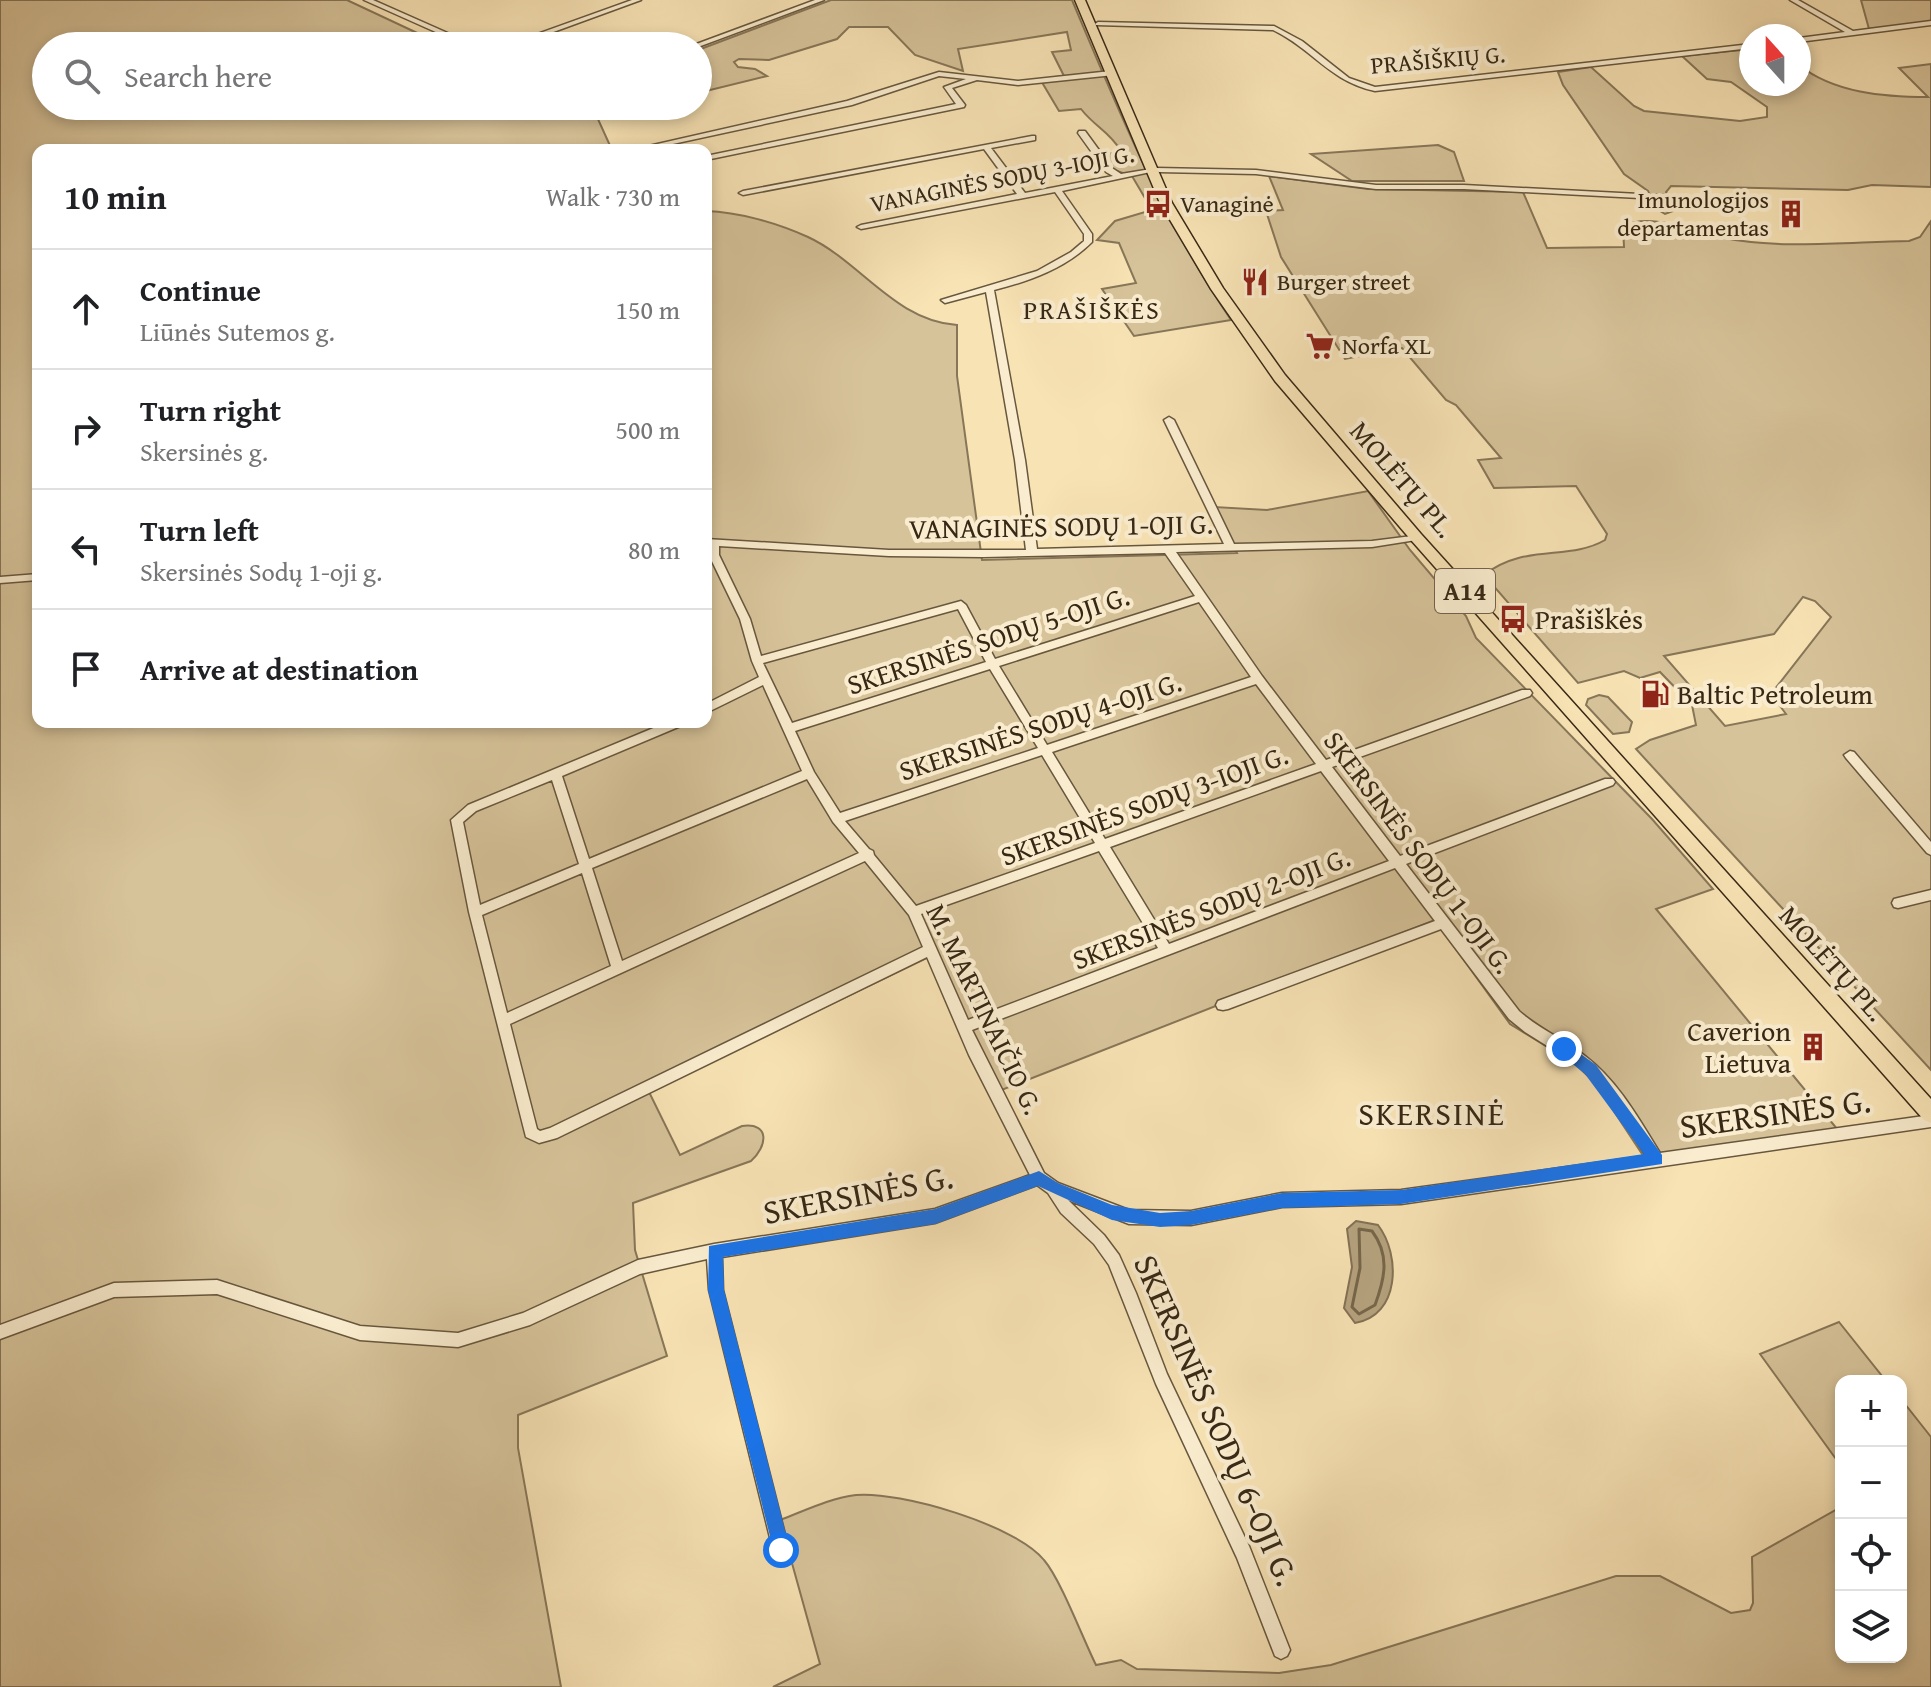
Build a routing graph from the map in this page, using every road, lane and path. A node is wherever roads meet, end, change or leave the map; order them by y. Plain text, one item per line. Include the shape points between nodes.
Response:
1 (367, 0) edge
2 (638, 0) edge
3 (821, 0) edge
4 (1080, 0) edge
5 (1088, 0) edge
6 (1793, 0) edge
7 (1931, 23) edge
8 (1098, 24) junction
9 (441, 32) edge
10 (548, 32) edge
11 (1852, 33) junction
12 (1811, 38) edge
13 (712, 40) edge
14 (1739, 47) edge
15 (1111, 73) junction
16 (976, 77) junction
17 (1082, 133) dead end
18 (1032, 138) dead end
19 (662, 144) edge
20 (986, 147) junction
21 (712, 157) edge
22 (1155, 170) junction
23 (1118, 176) junction
24 (1056, 188) junction
25 (743, 193) dead end
26 (1022, 195) junction
27 (1678, 198) dead end
28 (861, 227) dead end
29 (990, 289) junction
30 (945, 300) dead end
31 (1169, 420) dead end
32 (1416, 537) junction
33 (712, 542) edge
34 (712, 548) edge
35 (1231, 548) junction
36 (1168, 549) junction
37 (1032, 553) junction
38 (32, 577) edge
39 (0, 580) edge
40 (1201, 598) junction
41 (757, 661) junction
42 (993, 665) junction
43 (765, 679) junction
44 (1258, 679) junction
45 (1526, 693) dead end
46 (712, 706) edge
47 (665, 728) edge
48 (790, 728) junction
49 (1047, 750) junction
50 (1850, 755) dead end
51 (1323, 767) junction
52 (809, 773) junction
53 (556, 774) junction
54 (1609, 782) dead end
55 (837, 819) junction
56 (1105, 846) junction
57 (1931, 850) edge
58 (869, 854) junction
59 (1396, 863) junction
60 (583, 867) junction
61 (1931, 895) edge
62 (1898, 903) dead end
63 (475, 912) junction
64 (914, 912) junction
65 (1443, 923) junction
66 (931, 949) junction
67 (1166, 950) junction
68 (619, 970) junction
69 (1223, 1005) dead end
70 (504, 1021) junction
71 (965, 1027) junction
72 (1931, 1097) edge
73 (1931, 1114) edge
74 (1931, 1121) edge
75 (1656, 1159) junction
76 (1046, 1183) junction
77 (714, 1251) junction
78 (0, 1332) edge
79 (781, 1550) dead end
80 (1281, 1650) dead end

1 - 9 street
2 - 10 street
3 - 13 street
4 - 15 highway, MOLĖTŲ PL. / A14
5 - 8 highway, MOLĖTŲ PL. / A14
6 - 11 street
7 - 11 street
8 - 14 street, PRAŠIŠKIŲ G. via 1274,28 1350,83 1375,89
8 - 22 highway, MOLĖTŲ PL. / A14
11 - 12 street
15 - 16 street via 1018,83
15 - 22 highway, MOLĖTŲ PL. / A14
16 - 19 street via 939,74 849,103
16 - 21 street via 948,87 961,105
17 - 23 street
18 - 20 street
20 - 25 street
20 - 26 street
22 - 23 street, VANAGINĖS SODŲ 3-IOJI G.
22 - 27 street, VANAGINĖS SODŲ 3-IOJI G. via 1256,172 1376,187
22 - 32 highway, MOLĖTŲ PL. / A14 via 1202,266 1251,339
22 - 72 highway, MOLĖTŲ PL. / A14 via 1227,289 1332,428
23 - 24 street, VANAGINĖS SODŲ 3-IOJI G.
24 - 26 street, VANAGINĖS SODŲ 3-IOJI G.
24 - 29 street via 1088,234 1088,242 1063,260
26 - 28 street, VANAGINĖS SODŲ 3-IOJI G.
29 - 30 street
29 - 37 street
31 - 35 street
32 - 35 street, VANAGINĖS SODŲ 1-OJI G. via 1372,544
32 - 73 highway, MOLĖTŲ PL. / A14
33 - 37 street, VANAGINĖS SODŲ 1-OJI G. via 889,553
34 - 41 street via 745,619
35 - 36 street, VANAGINĖS SODŲ 1-OJI G.
36 - 37 street, VANAGINĖS SODŲ 1-OJI G.
36 - 40 street, SKERSINĖS SODŲ 1-OJI G.
38 - 39 street
40 - 42 street, SKERSINĖS SODŲ 5-OJI G.
40 - 44 street, SKERSINĖS SODŲ 1-OJI G.
41 - 42 street via 961,605
41 - 43 street, M. MARTINAIČIO G.
42 - 48 street, SKERSINĖS SODŲ 5-OJI G.
42 - 49 street
43 - 46 street
43 - 48 street, M. MARTINAIČIO G.
44 - 49 street, SKERSINĖS SODŲ 4-OJI G.
44 - 51 street, SKERSINĖS SODŲ 1-OJI G.
45 - 51 street, SKERSINĖS SODŲ 3-IOJI G.
47 - 53 street
48 - 52 street, M. MARTINAIČIO G.
49 - 55 street, SKERSINĖS SODŲ 4-OJI G.
49 - 56 street
50 - 57 street
51 - 56 street, SKERSINĖS SODŲ 3-IOJI G.
51 - 59 street, SKERSINĖS SODŲ 1-OJI G.
52 - 55 street, M. MARTINAIČIO G.
52 - 60 street
53 - 60 street
53 - 63 street via 472,808 457,820
54 - 59 street, SKERSINĖS SODŲ 2-OJI G.
55 - 58 street, M. MARTINAIČIO G.
56 - 64 street, SKERSINĖS SODŲ 3-IOJI G.
56 - 67 street
58 - 64 street, M. MARTINAIČIO G.
58 - 68 street
59 - 65 street, SKERSINĖS SODŲ 1-OJI G.
59 - 67 street, SKERSINĖS SODŲ 2-OJI G.
60 - 63 street
60 - 68 street
61 - 62 street
63 - 70 street
64 - 66 street, M. MARTINAIČIO G.
65 - 69 street
65 - 75 street, SKERSINĖS SODŲ 1-OJI G. via 1526,1028 1590,1069
66 - 70 street via 539,1137 531,1133
66 - 71 street, M. MARTINAIČIO G.
67 - 71 street, SKERSINĖS SODŲ 2-OJI G.
68 - 70 street
71 - 76 street, M. MARTINAIČIO G.
74 - 75 street, SKERSINĖS G.
75 - 76 street, SKERSINĖS G. via 1401,1197 1282,1200 1160,1220 1112,1212
76 - 77 street, SKERSINĖS G. via 935,1216
76 - 80 street, SKERSINĖS SODŲ 6-OJI G. via 1065,1212 1087,1226 1113,1257 1169,1395 1239,1535
77 - 78 street, SKERSINĖS G. via 638,1267 525,1320 458,1340 360,1333 217,1287 114,1290
77 - 79 street via 716,1290

